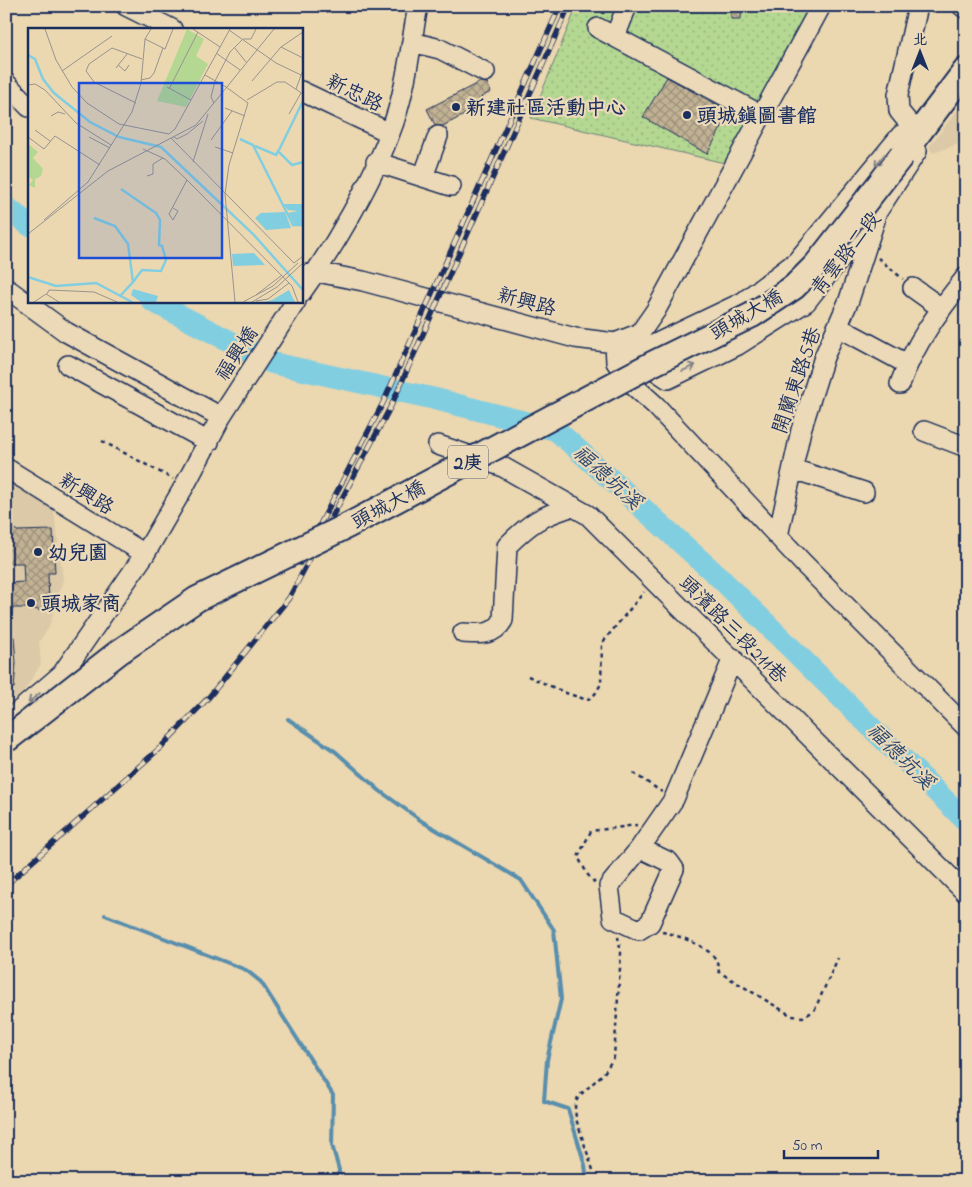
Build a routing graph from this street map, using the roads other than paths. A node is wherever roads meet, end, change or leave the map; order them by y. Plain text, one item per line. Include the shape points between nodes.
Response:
1 (126, 6) edge
2 (418, 6) edge
3 (627, 6) edge
4 (820, 6) edge
5 (918, 6) edge
6 (962, 6) edge
7 (966, 9) edge
8 (170, 28) edge
9 (598, 28) dead end
10 (614, 37) junction
11 (412, 42) junction
12 (966, 70) edge
13 (485, 72) dead end
14 (6, 83) edge
15 (302, 91) edge
16 (28, 106) edge
17 (761, 116) junction
18 (917, 133) junction
19 (390, 134) junction
20 (438, 136) dead end
21 (902, 155) joint
22 (376, 162) junction
23 (423, 177) junction
24 (451, 186) dead end
25 (877, 212) junction
26 (309, 274) edge
27 (966, 277) edge
28 (6, 288) edge
29 (913, 288) road end
30 (302, 291) edge
31 (295, 302) edge
32 (941, 308) junction
33 (838, 327) junction
34 (615, 343) junction
35 (632, 355) junction
36 (907, 364) junction
37 (68, 365) dead end
38 (900, 384) dead end
39 (226, 410) junction
40 (924, 431) dead end
41 (209, 442) junction
42 (438, 444) dead end
43 (966, 447) edge
44 (6, 468) edge
45 (793, 469) junction
46 (864, 492) dead end
47 (573, 506) junction
48 (778, 536) junction
49 (145, 554) junction
50 (464, 633) dead end
51 (733, 658) junction
52 (62, 674) junction
53 (6, 722) edge
54 (966, 727) edge
55 (6, 740) edge
56 (6, 752) edge
57 (640, 848) junction
58 (966, 893) edge

1 - 8 street
2 - 11 street
3 - 10 street
4 - 17 street, 新興路
5 - 18 street via 898,95 899,111
6 - 7 street
9 - 10 street
10 - 17 street
11 - 13 street via 440,49
11 - 19 street
12 - 18 main road, 青雲路二段 / 2庚
14 - 16 street
15 - 19 street, 新忠路
17 - 34 street, 新興路 via 656,310 640,333
18 - 21 main road, 青雲路二段 / 2庚
18 - 25 street, 青雲路二段 via 918,150
18 -> 35 street, 青雲路二段 via 901,135 789,266 742,302
19 - 22 street
20 - 23 street
21 - 55 main road, 頭城大橋 / 2庚, bridge via 816,265 794,287 752,314 349,525 197,599 119,652
22 - 23 street
22 - 26 street
23 - 24 street
25 - 33 street, 開蘭東路5巷
35 -> 25 street, 青雲路二段 via 668,378 738,345 806,302
26 - 30 street
26 - 34 street, 新興路 via 363,281 575,338
27 - 32 street
28 - 39 street via 66,332
29 - 32 street
31 - 39 street, 福興橋
32 - 36 street
33 - 36 street
33 - 45 street, 開蘭東路5巷 via 824,357 801,430
34 - 35 street, 青雲路二段
34 - 48 street via 616,362 635,387 704,454
36 - 38 street
37 - 41 street
39 - 41 street
40 - 43 street
41 - 49 street
42 - 47 street, 頭濱路三段211巷 via 501,466
44 - 49 street, 新興路
45 - 46 street
45 - 48 street, 開蘭東路5巷
47 - 50 street via 540,517 507,546 504,620 499,627 485,634
47 - 51 street, 頭濱路三段211巷 via 588,515
48 - 54 street
49 - 52 street
51 - 57 street via 674,799
51 - 58 street, 頭濱路三段211巷
52 -> 53 street
52 - 56 street via 69,703
57 - 57 street via 609,886 613,918 640,930 650,923 674,868 669,862

